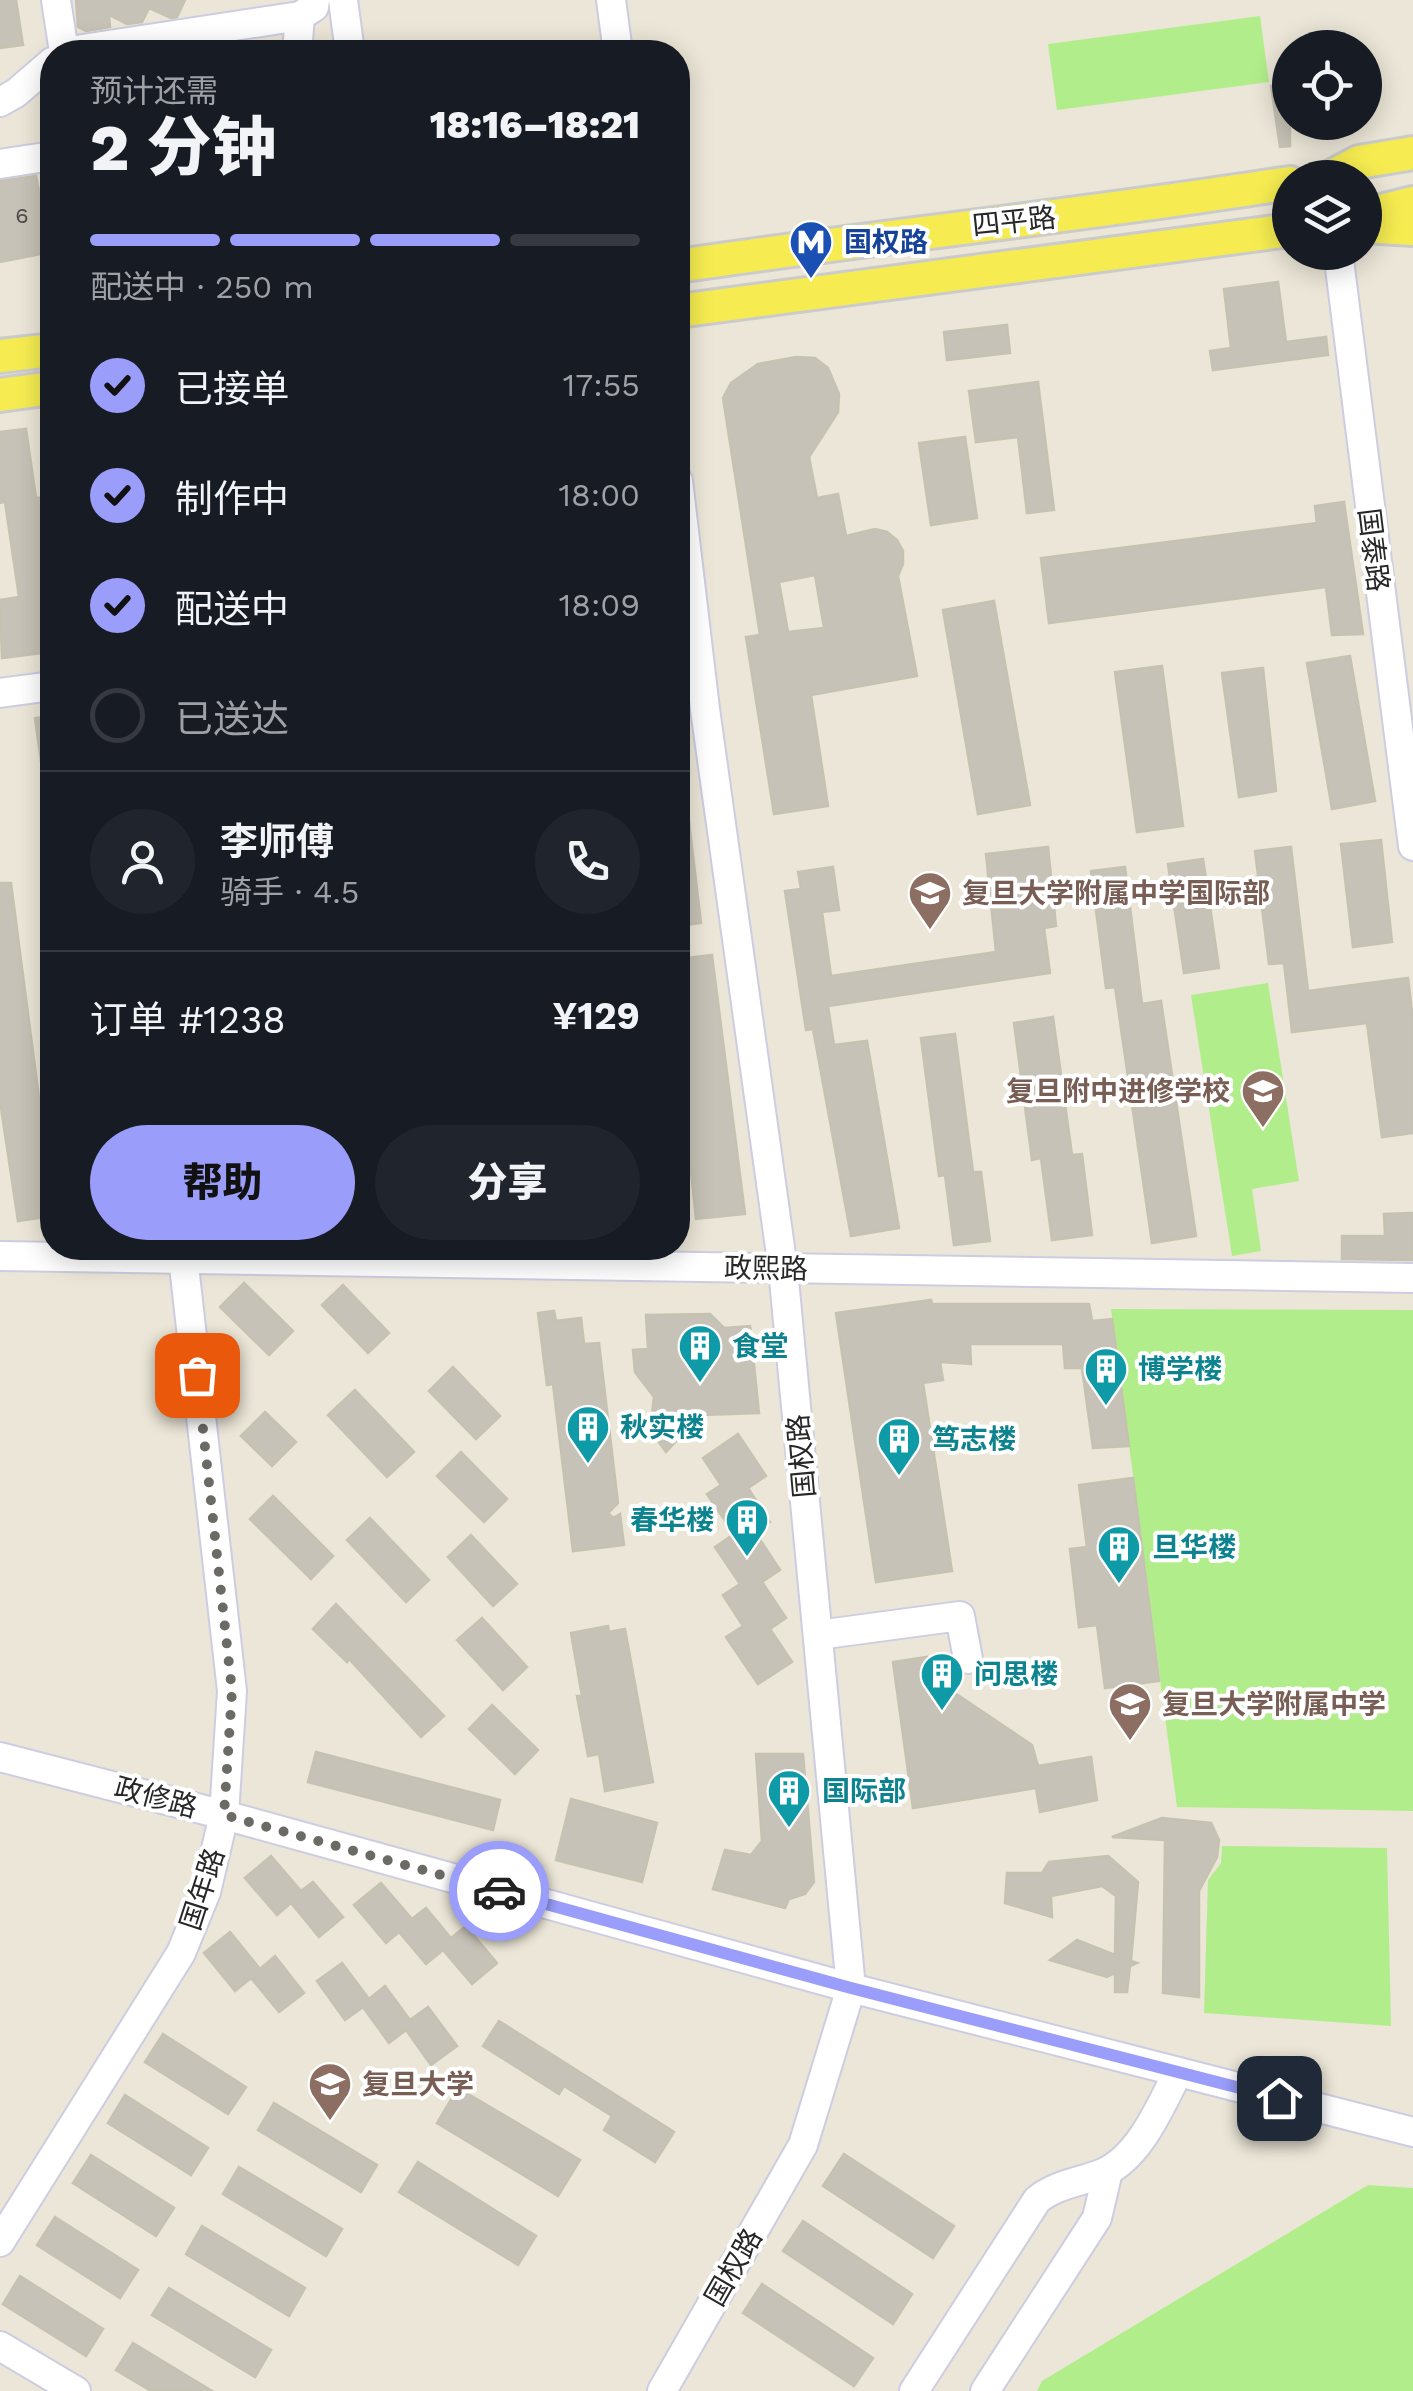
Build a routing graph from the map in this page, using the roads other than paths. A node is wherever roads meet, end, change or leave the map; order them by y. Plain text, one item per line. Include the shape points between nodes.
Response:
1 (56, 0) edge
2 (343, 0) edge
3 (611, 0) edge
4 (307, 8) edge
5 (62, 40) edge
6 (130, 40) edge
7 (300, 40) edge
8 (348, 40) edge
9 (616, 40) edge
10 (40, 72) edge
11 (0, 102) edge
12 (1413, 153) edge
13 (40, 158) edge
14 (1371, 160) edge
15 (0, 164) edge
16 (1413, 174) edge
17 (1382, 179) edge
18 (1272, 187) edge
19 (1413, 203) edge
20 (1382, 211) edge
21 (1382, 227) edge
22 (1413, 229) edge
23 (1272, 232) edge
24 (690, 264) edge
25 (1340, 270) edge
26 (690, 309) edge
27 (40, 354) edge
28 (0, 356) edge
29 (40, 390) edge
30 (0, 395) edge
31 (690, 631) edge
32 (40, 687) edge
33 (0, 692) edge
34 (1413, 846) edge
35 (40, 1255) edge
36 (0, 1256) edge
37 (184, 1260) edge
38 (465, 1260) edge
39 (783, 1269) junction
40 (1413, 1278) edge
41 (818, 1635) junction
42 (968, 1658) dead end
43 (0, 1756) edge
44 (224, 1815) junction
45 (851, 1988) junction
46 (1178, 2072) junction
47 (1413, 2132) edge
48 (1108, 2171) junction
49 (0, 2242) edge
50 (0, 2346) edge
51 (76, 2391) edge
52 (662, 2391) edge
53 (914, 2391) edge
54 (985, 2391) edge

1 - 5 street
2 - 8 street
3 - 9 street
4 - 6 street
4 - 7 street
10 - 11 street
12 - 14 main road
13 - 15 street
16 - 17 main road
18 - 24 main road, 四平路
19 - 20 main road
21 - 22 main road
23 - 26 main road, 四平路
25 - 34 street, 国泰路
27 - 28 main road
29 - 30 main road
31 - 39 street, 国权路
32 - 33 street
35 - 36 street, 政熙路
37 - 44 street, 国年路 via 232,1691
38 - 39 street, 政熙路
39 - 40 street, 政熙路
39 - 41 street, 国权路
41 - 42 street via 960,1616
41 - 45 street, 国权路
43 - 44 street, 政修路
44 - 45 street, 政修路
44 - 49 street, 国年路 via 206,1892 181,1953
45 - 46 street, 政修路
45 - 52 street, 国权路 via 803,2145
46 - 47 street, 政修路
46 - 48 street via 1146,2134
48 - 53 street via 1038,2200
48 - 54 street via 1097,2218
50 - 51 street

